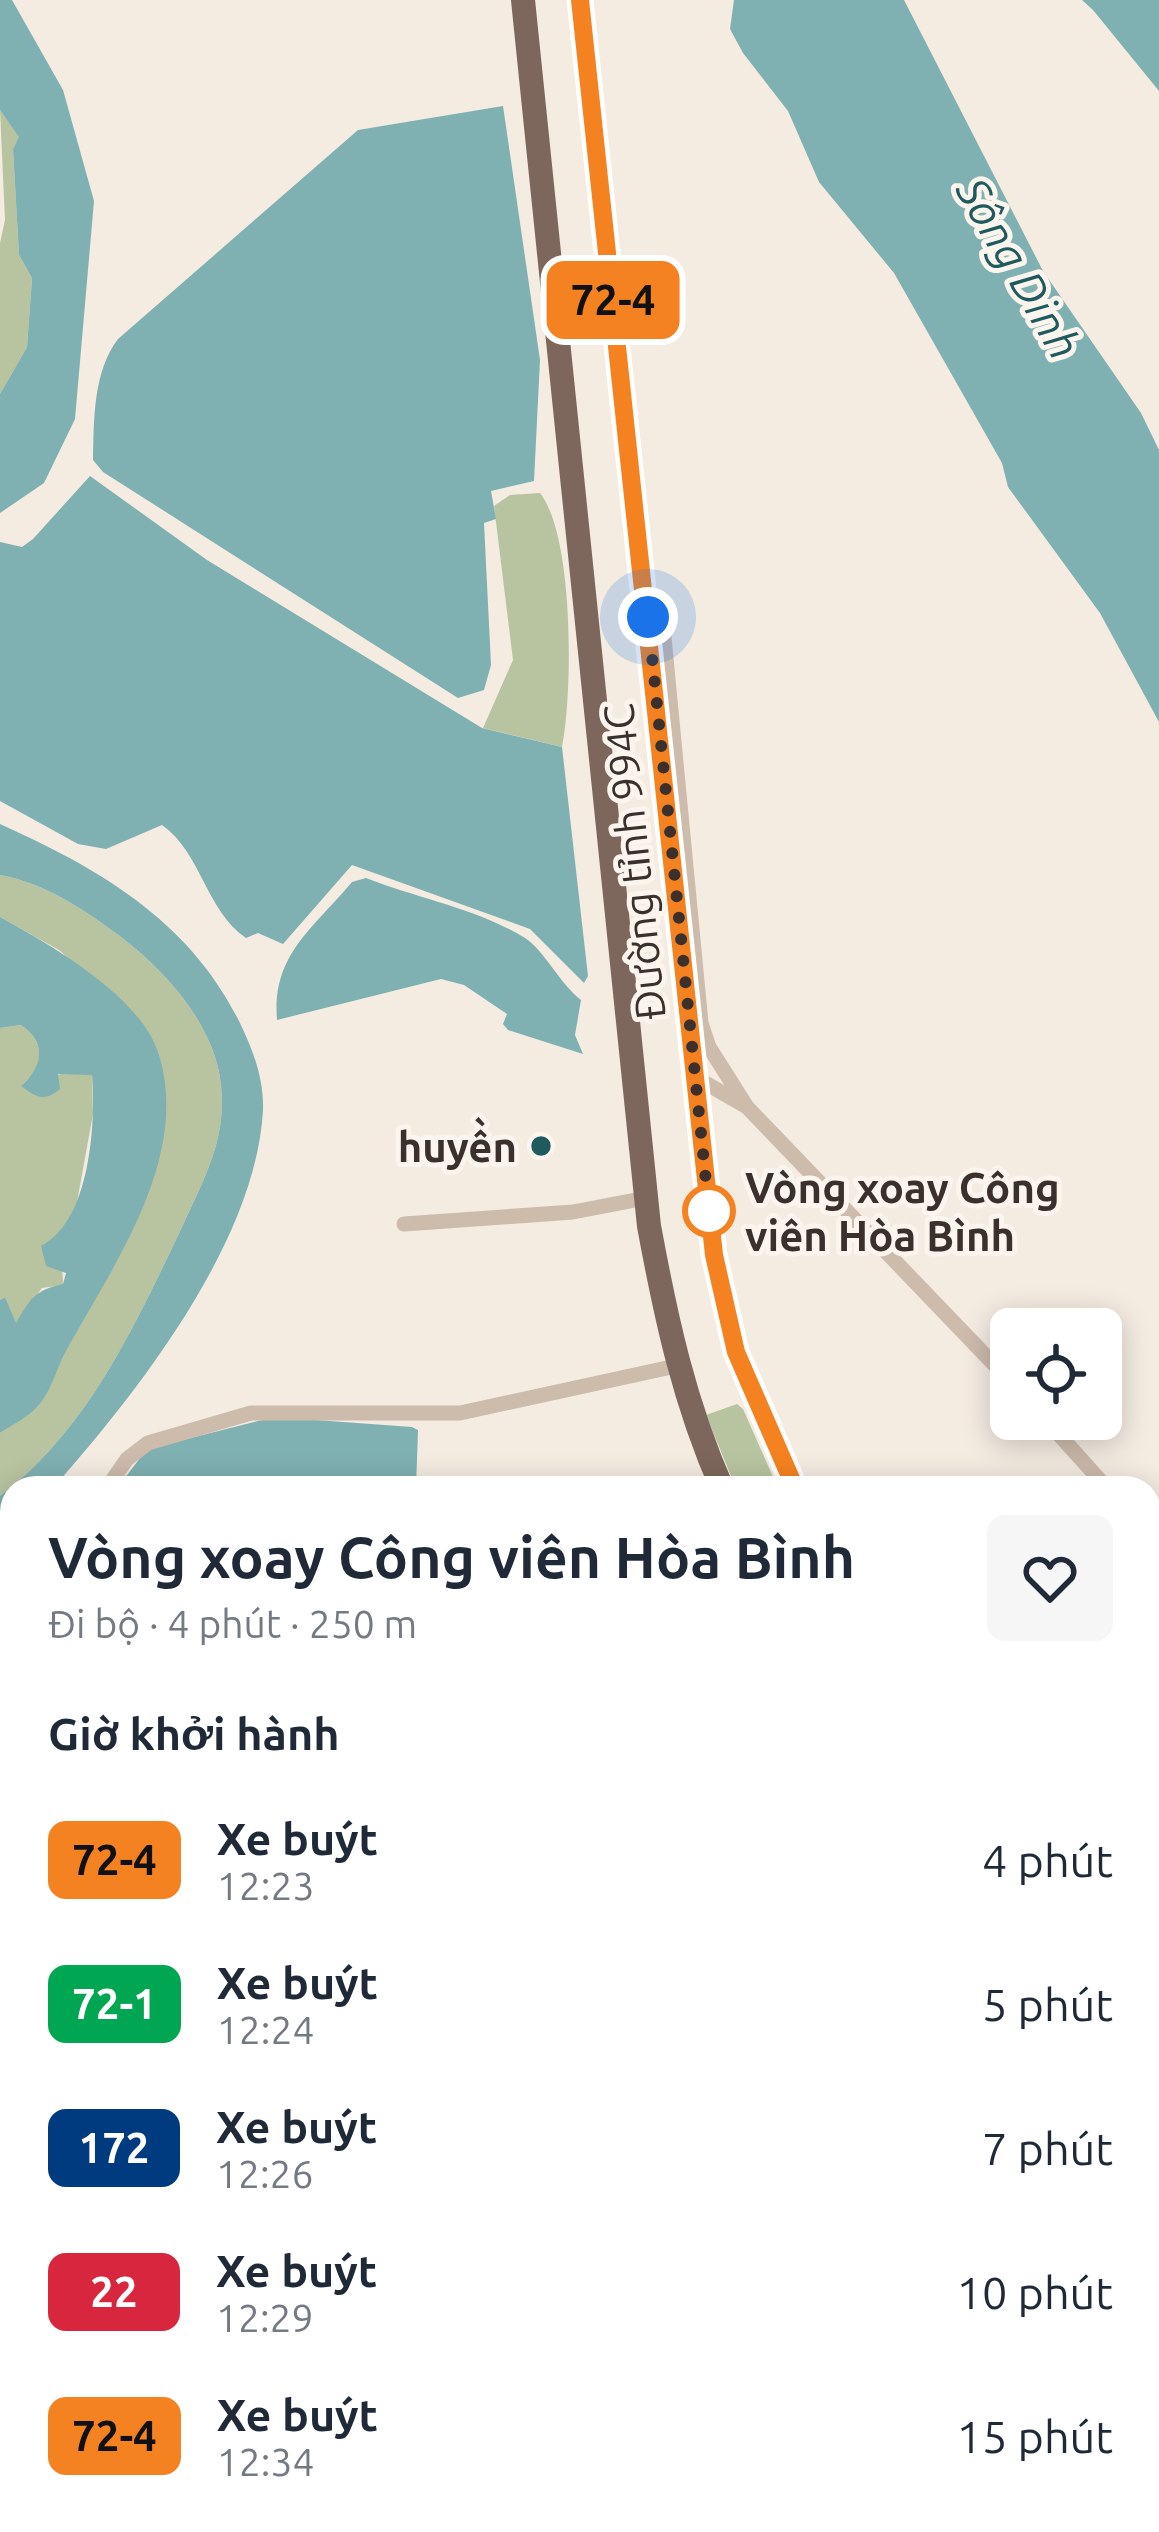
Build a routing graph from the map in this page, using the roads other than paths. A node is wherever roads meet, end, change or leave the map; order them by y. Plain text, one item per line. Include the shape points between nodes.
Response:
1 (523, 0) edge
2 (580, 0) edge
3 (645, 592) junction
4 (695, 1078) junction
5 (747, 1107) junction
6 (646, 1198) junction
7 (404, 1224) dead end
8 (990, 1360) edge
9 (676, 1366) junction
10 (1064, 1440) edge
11 (707, 1454) junction
12 (115, 1476) edge
13 (706, 1476) edge
14 (717, 1476) edge
15 (789, 1476) edge
16 (1096, 1476) edge

1 - 6 main road, Đường tỉnh 994C
2 - 3 main road, Đường tỉnh 994C
3 - 4 main road, Đường tỉnh 994C
3 - 5 street via 663,627 701,1023
4 - 5 street
4 - 15 main road, Đường tỉnh 994C via 723,1302 750,1393
5 - 8 street
6 - 7 street via 573,1212
6 - 9 main road, Đường tỉnh 994C
9 - 11 main road, Đường tỉnh 994C
9 - 12 street via 460,1413 251,1413 148,1443
10 - 16 street
11 - 13 main road
11 - 14 main road, Đường tỉnh 994C

